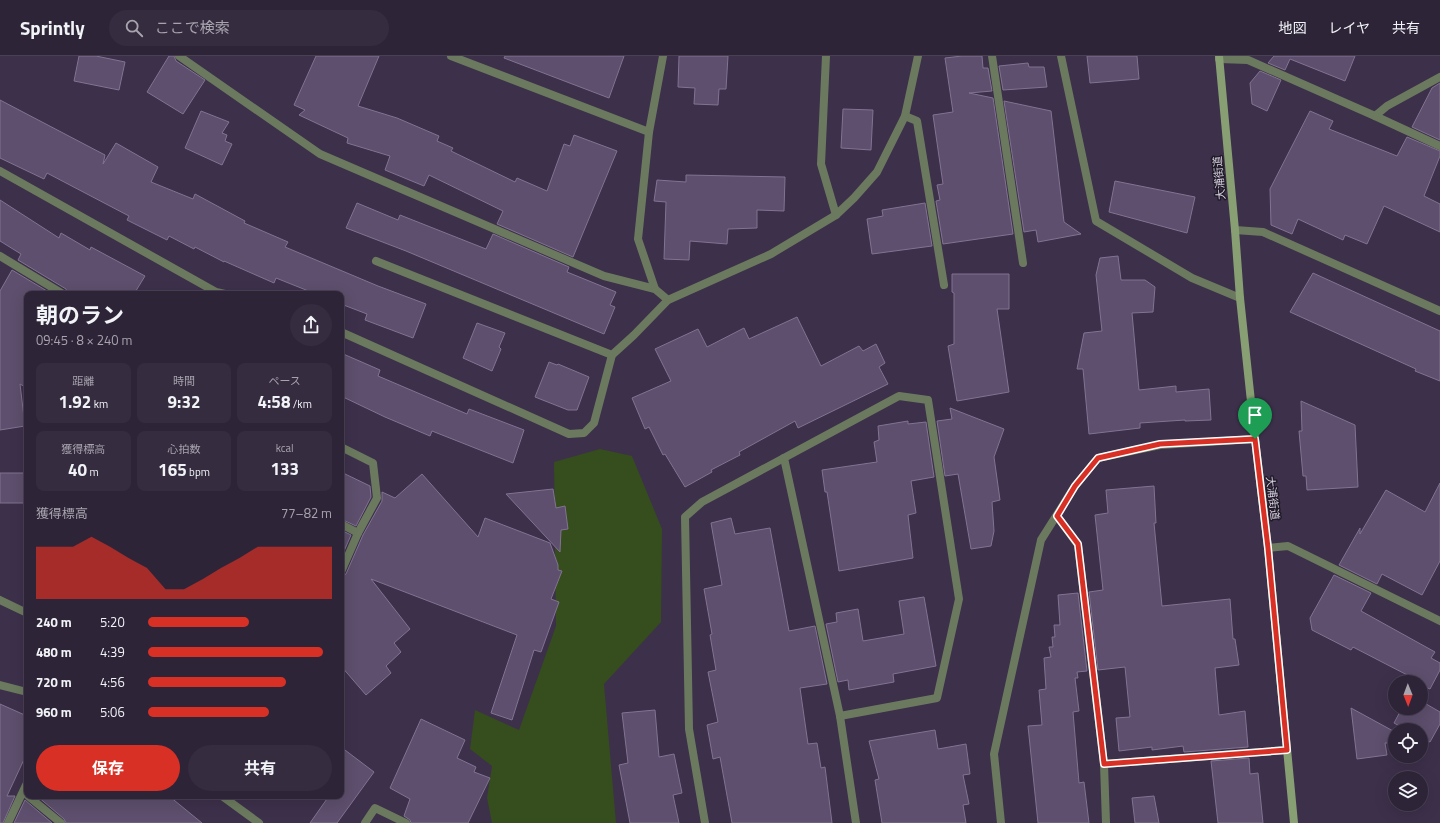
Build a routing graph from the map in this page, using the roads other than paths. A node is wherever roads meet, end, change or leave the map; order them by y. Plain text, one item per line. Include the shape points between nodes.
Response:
1 (179, 56) edge
2 (451, 56) edge
3 (663, 56) edge
4 (826, 56) edge
5 (918, 56) edge
6 (992, 56) edge
7 (1061, 56) edge
8 (1219, 58) edge
9 (1440, 77) edge
10 (905, 116) junction
11 (1375, 116) junction
12 (649, 132) junction
13 (1440, 146) edge
14 (0, 171) edge
15 (836, 214) junction
16 (1235, 230) junction
17 (0, 256) edge
18 (376, 261) dead end
19 (1023, 263) dead end
20 (944, 285) dead end
21 (655, 289) junction
22 (58, 291) edge
23 (214, 291) edge
24 (1240, 298) junction
25 (668, 300) junction
26 (1440, 311) edge
27 (344, 333) edge
28 (612, 356) junction
29 (1255, 439) junction
30 (344, 448) edge
31 (784, 458) junction
32 (1057, 516) junction
33 (344, 526) edge
34 (358, 533) junction
35 (1268, 548) junction
36 (344, 565) edge
37 (0, 600) edge
38 (24, 612) edge
39 (1440, 621) edge
40 (0, 685) edge
41 (24, 691) edge
42 (840, 716) junction
43 (1287, 750) junction
44 (1104, 764) junction
45 (24, 798) edge
46 (31, 799) edge
47 (226, 799) edge
48 (8, 823) edge
49 (61, 823) edge
50 (259, 823) edge
51 (365, 823) edge
52 (406, 823) edge
53 (705, 823) edge
54 (856, 823) edge
55 (1002, 823) edge
56 (1106, 823) edge
57 (1294, 823) edge

1 - 21 street via 320,154 604,276
2 - 12 street
3 - 12 street
4 - 15 street via 820,164
5 - 10 street
6 - 19 street
7 - 24 street via 1096,221 1192,278
8 - 11 street via 1248,60
8 - 16 street, 大浦街道
9 - 11 street via 1387,106
10 - 15 street via 877,172
10 - 20 street via 917,121
11 - 13 street
12 - 21 street via 638,239
14 - 23 street
15 - 25 street via 771,254
16 - 24 street, 大浦街道
16 - 26 street via 1263,232
17 - 22 street
18 - 28 street
21 - 25 street
24 - 29 street, 大浦街道
25 - 28 street
27 - 28 street via 569,434 584,433 594,423
29 - 32 street via 1160,444 1098,458 1075,486
29 - 35 street, 大浦街道
30 - 34 street via 373,463 377,498
31 - 42 street
31 - 42 street via 899,396 928,400 959,599 937,698
31 - 53 street via 702,502 685,517 689,729
32 - 44 street via 1078,544
32 - 55 street via 1041,540 994,754
33 - 34 street
34 - 36 street
35 - 39 street via 1288,546
35 - 43 street, 大浦街道
37 - 38 street
40 - 41 street
42 - 54 street
43 - 44 street
43 - 57 street, 大浦街道
44 - 56 street
45 - 48 street
46 - 49 street
47 - 50 street
51 - 52 street via 375,808

